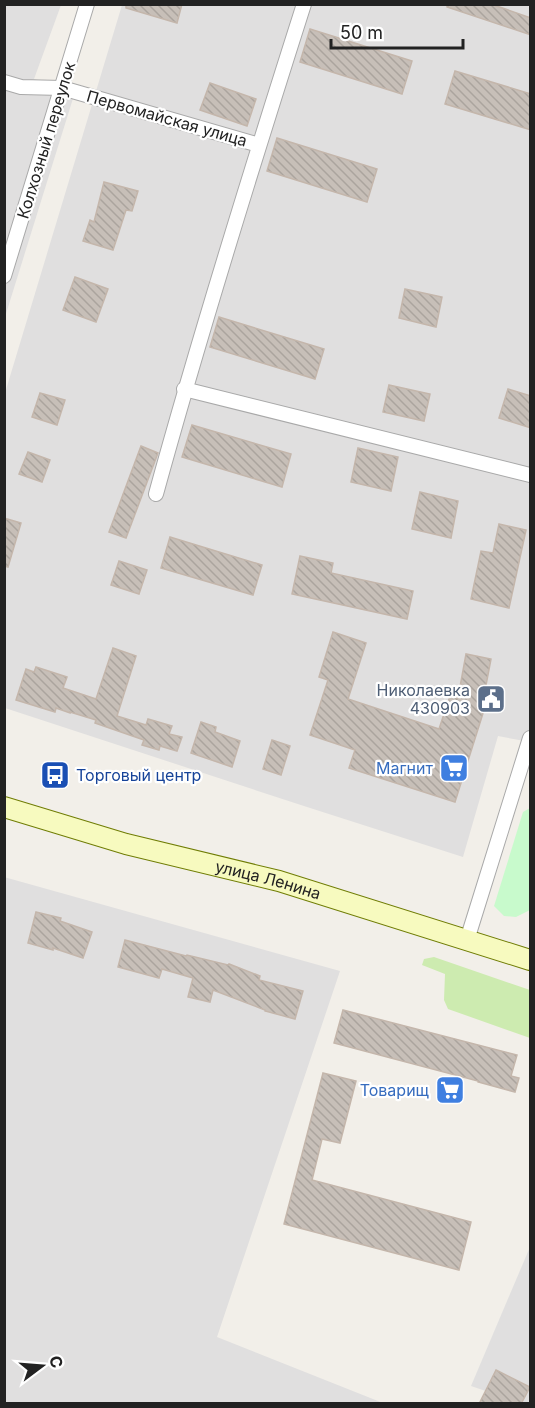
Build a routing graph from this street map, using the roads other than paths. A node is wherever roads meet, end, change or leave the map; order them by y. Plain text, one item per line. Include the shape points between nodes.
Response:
1 (87, 4) edge
2 (304, 4) edge
3 (4, 82) edge
4 (62, 88) junction
5 (259, 145) junction
6 (4, 276) edge
7 (184, 389) junction
8 (531, 475) edge
9 (156, 494) dead end
10 (531, 738) edge
11 (4, 807) edge
12 (467, 940) junction
13 (531, 960) edge

1 - 4 street, Колхозный переулок
2 - 5 street
3 - 4 street, Первомайская улица via 21,87
4 - 5 street, Первомайская улица
4 - 6 street, Колхозный переулок
5 - 7 street
7 - 8 street
7 - 9 street
10 - 12 street
11 - 12 main road, улица Ленина via 126,843 279,881
12 - 13 main road, улица Ленина

